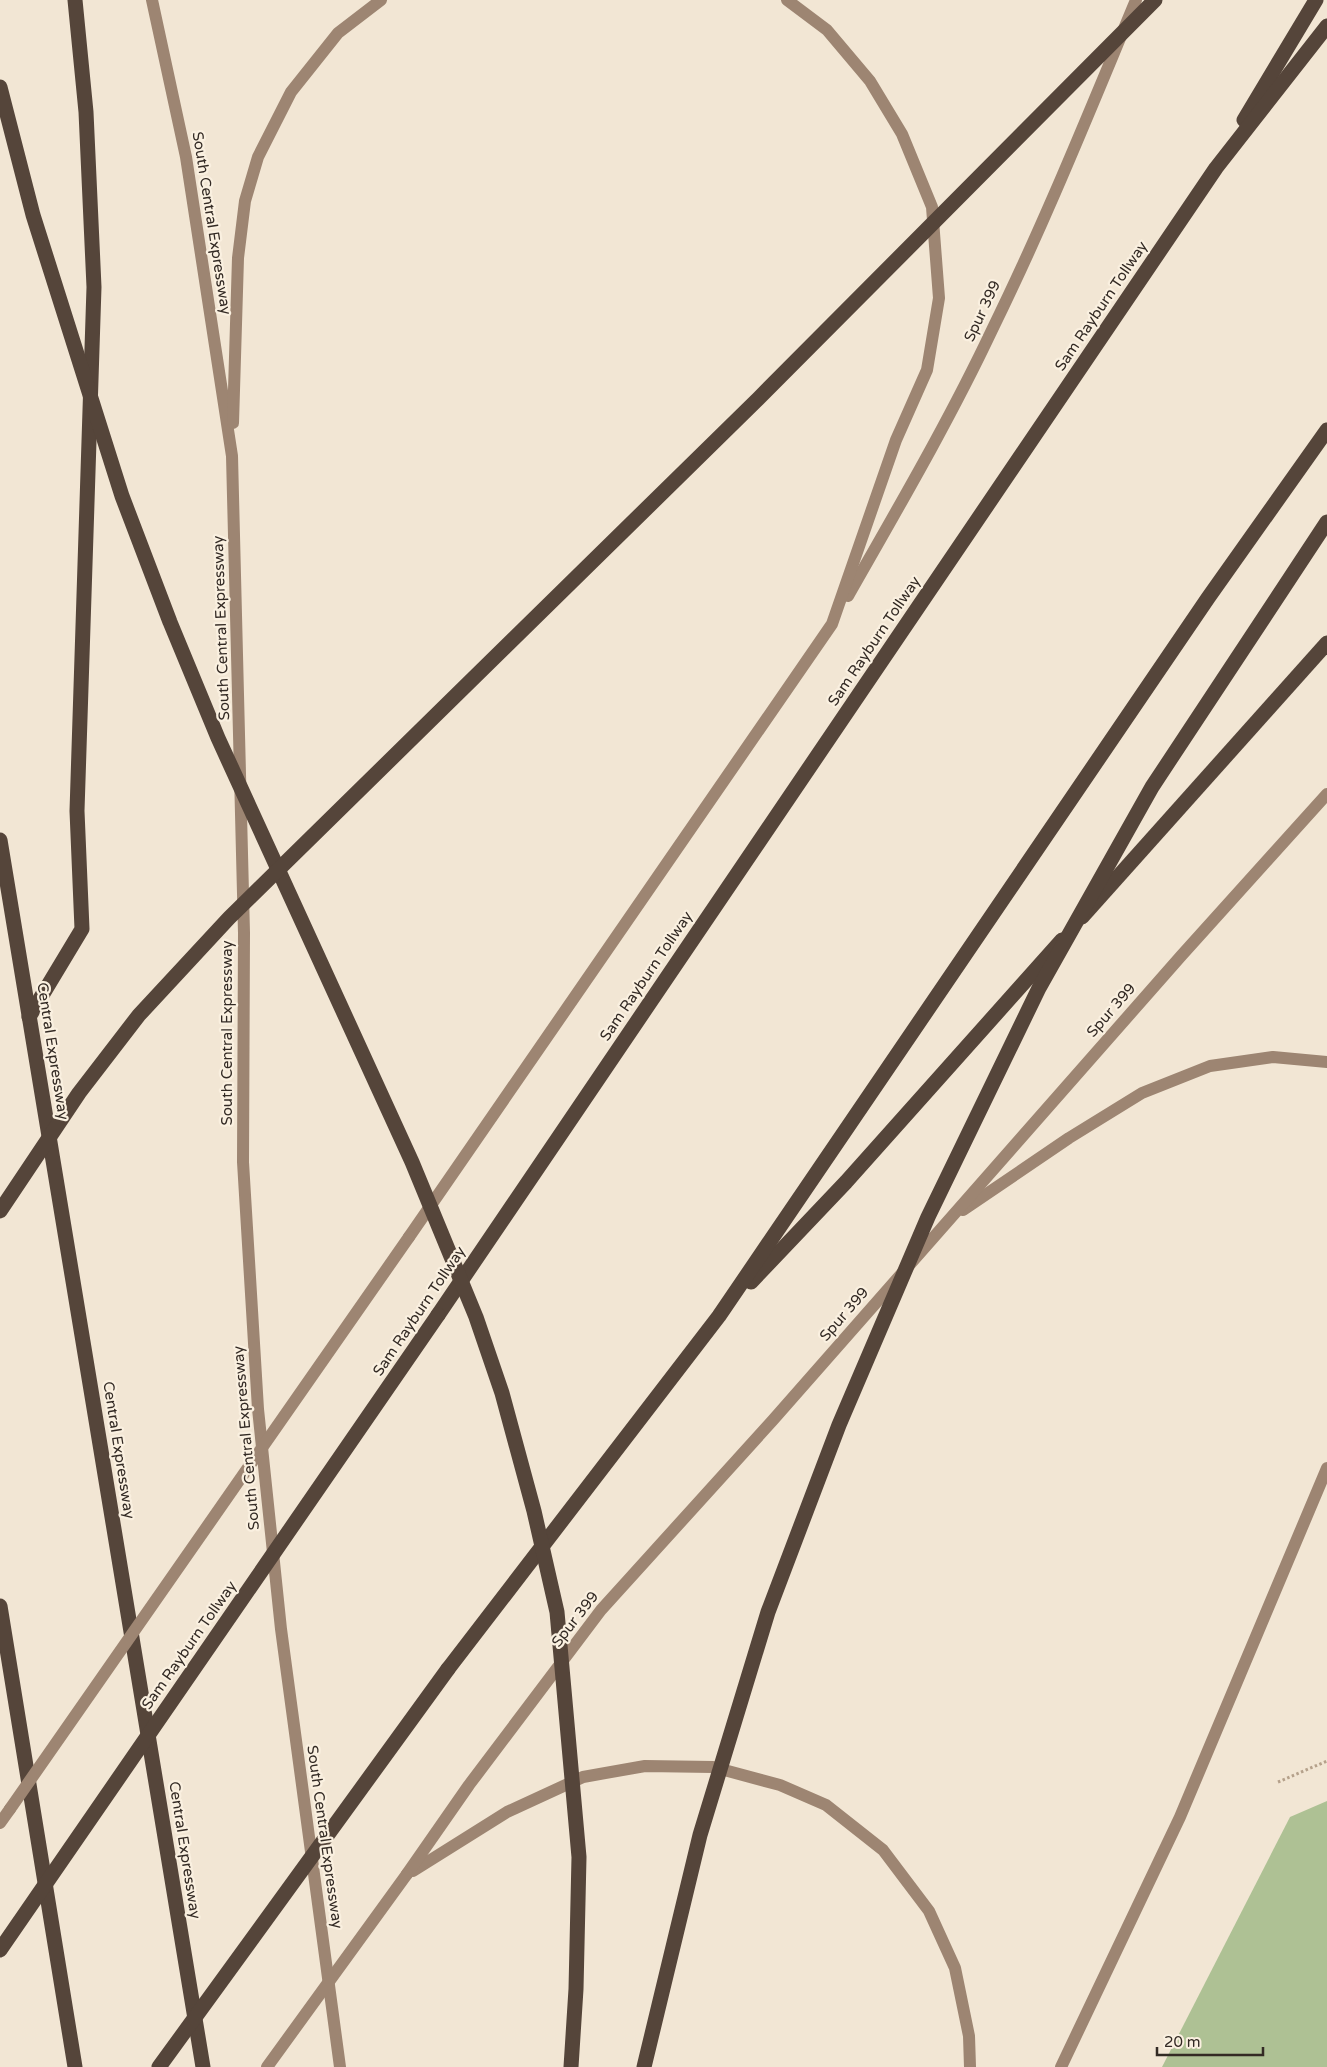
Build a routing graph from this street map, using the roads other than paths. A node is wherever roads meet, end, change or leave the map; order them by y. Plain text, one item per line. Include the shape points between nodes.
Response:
1 (75, 0) edge
2 (152, 0) edge
3 (381, 0) edge
4 (787, 0) edge
5 (1136, 0) edge
6 (1155, 0) edge
7 (1316, 0) edge
8 (1327, 26) edge
9 (0, 87) edge
10 (1216, 168) junction
11 (1327, 430) edge
12 (232, 456) junction
13 (1327, 522) edge
14 (832, 624) junction
15 (1327, 643) edge
16 (1327, 794) edge
17 (0, 840) edge
18 (29, 1016) junction
19 (1327, 1062) edge
20 (0, 1211) edge
21 (947, 1222) junction
22 (719, 1316) junction
23 (1327, 1468) edge
24 (0, 1606) edge
25 (0, 1823) edge
26 (408, 1874) junction
27 (0, 1950) edge
28 (75, 2067) edge
29 (159, 2067) edge
30 (203, 2067) edge
31 (267, 2067) edge
32 (340, 2067) edge
33 (571, 2067) edge
34 (644, 2067) edge
35 (970, 2067) edge
36 (1061, 2067) edge

1 - 18 highway via 86,112 94,287 77,811 82,928
2 - 12 main road, South Central Expressway via 186,157
3 - 12 main road via 338,33 291,92 258,157 245,201 238,258
4 - 14 main road via 826,30 870,81 902,134 932,207 939,298 927,370 896,440
5 - 14 main road, Spur 399 via 992,330 934,442
6 - 20 highway, bridge via 752,405 229,918 139,1015 79,1093
7 - 10 highway
8 - 10 highway, Sam Rayburn Tollway
9 - 33 highway, bridge via 33,215 122,496 163,604 218,738 412,1162 476,1317 502,1393 534,1510 557,1612 579,1857
10 - 27 highway, Sam Rayburn Tollway, bridge via 438,1315
11 - 22 highway via 1208,598
12 - 32 main road, South Central Expressway via 244,923 243,1162 258,1409 281,1629
13 - 34 highway, bridge via 1152,787 1039,988 928,1217 838,1425 768,1612 700,1835
14 - 25 main road, bridge
15 - 22 highway via 846,1182
16 - 21 main road, Spur 399
17 - 18 highway, Central Expressway
18 - 30 highway, Central Expressway
19 - 21 main road via 1274,1057 1210,1066 1142,1093 1069,1138
21 - 26 main road, Spur 399 via 601,1610 469,1785
22 - 29 highway, bridge via 448,1669
23 - 36 main road via 1180,1817
24 - 28 highway
26 - 31 main road, Spur 399, bridge
26 - 35 main road via 479,1828 583,1776 645,1766 713,1767 780,1785 826,1805 883,1850 929,1912 955,1968 969,2036

